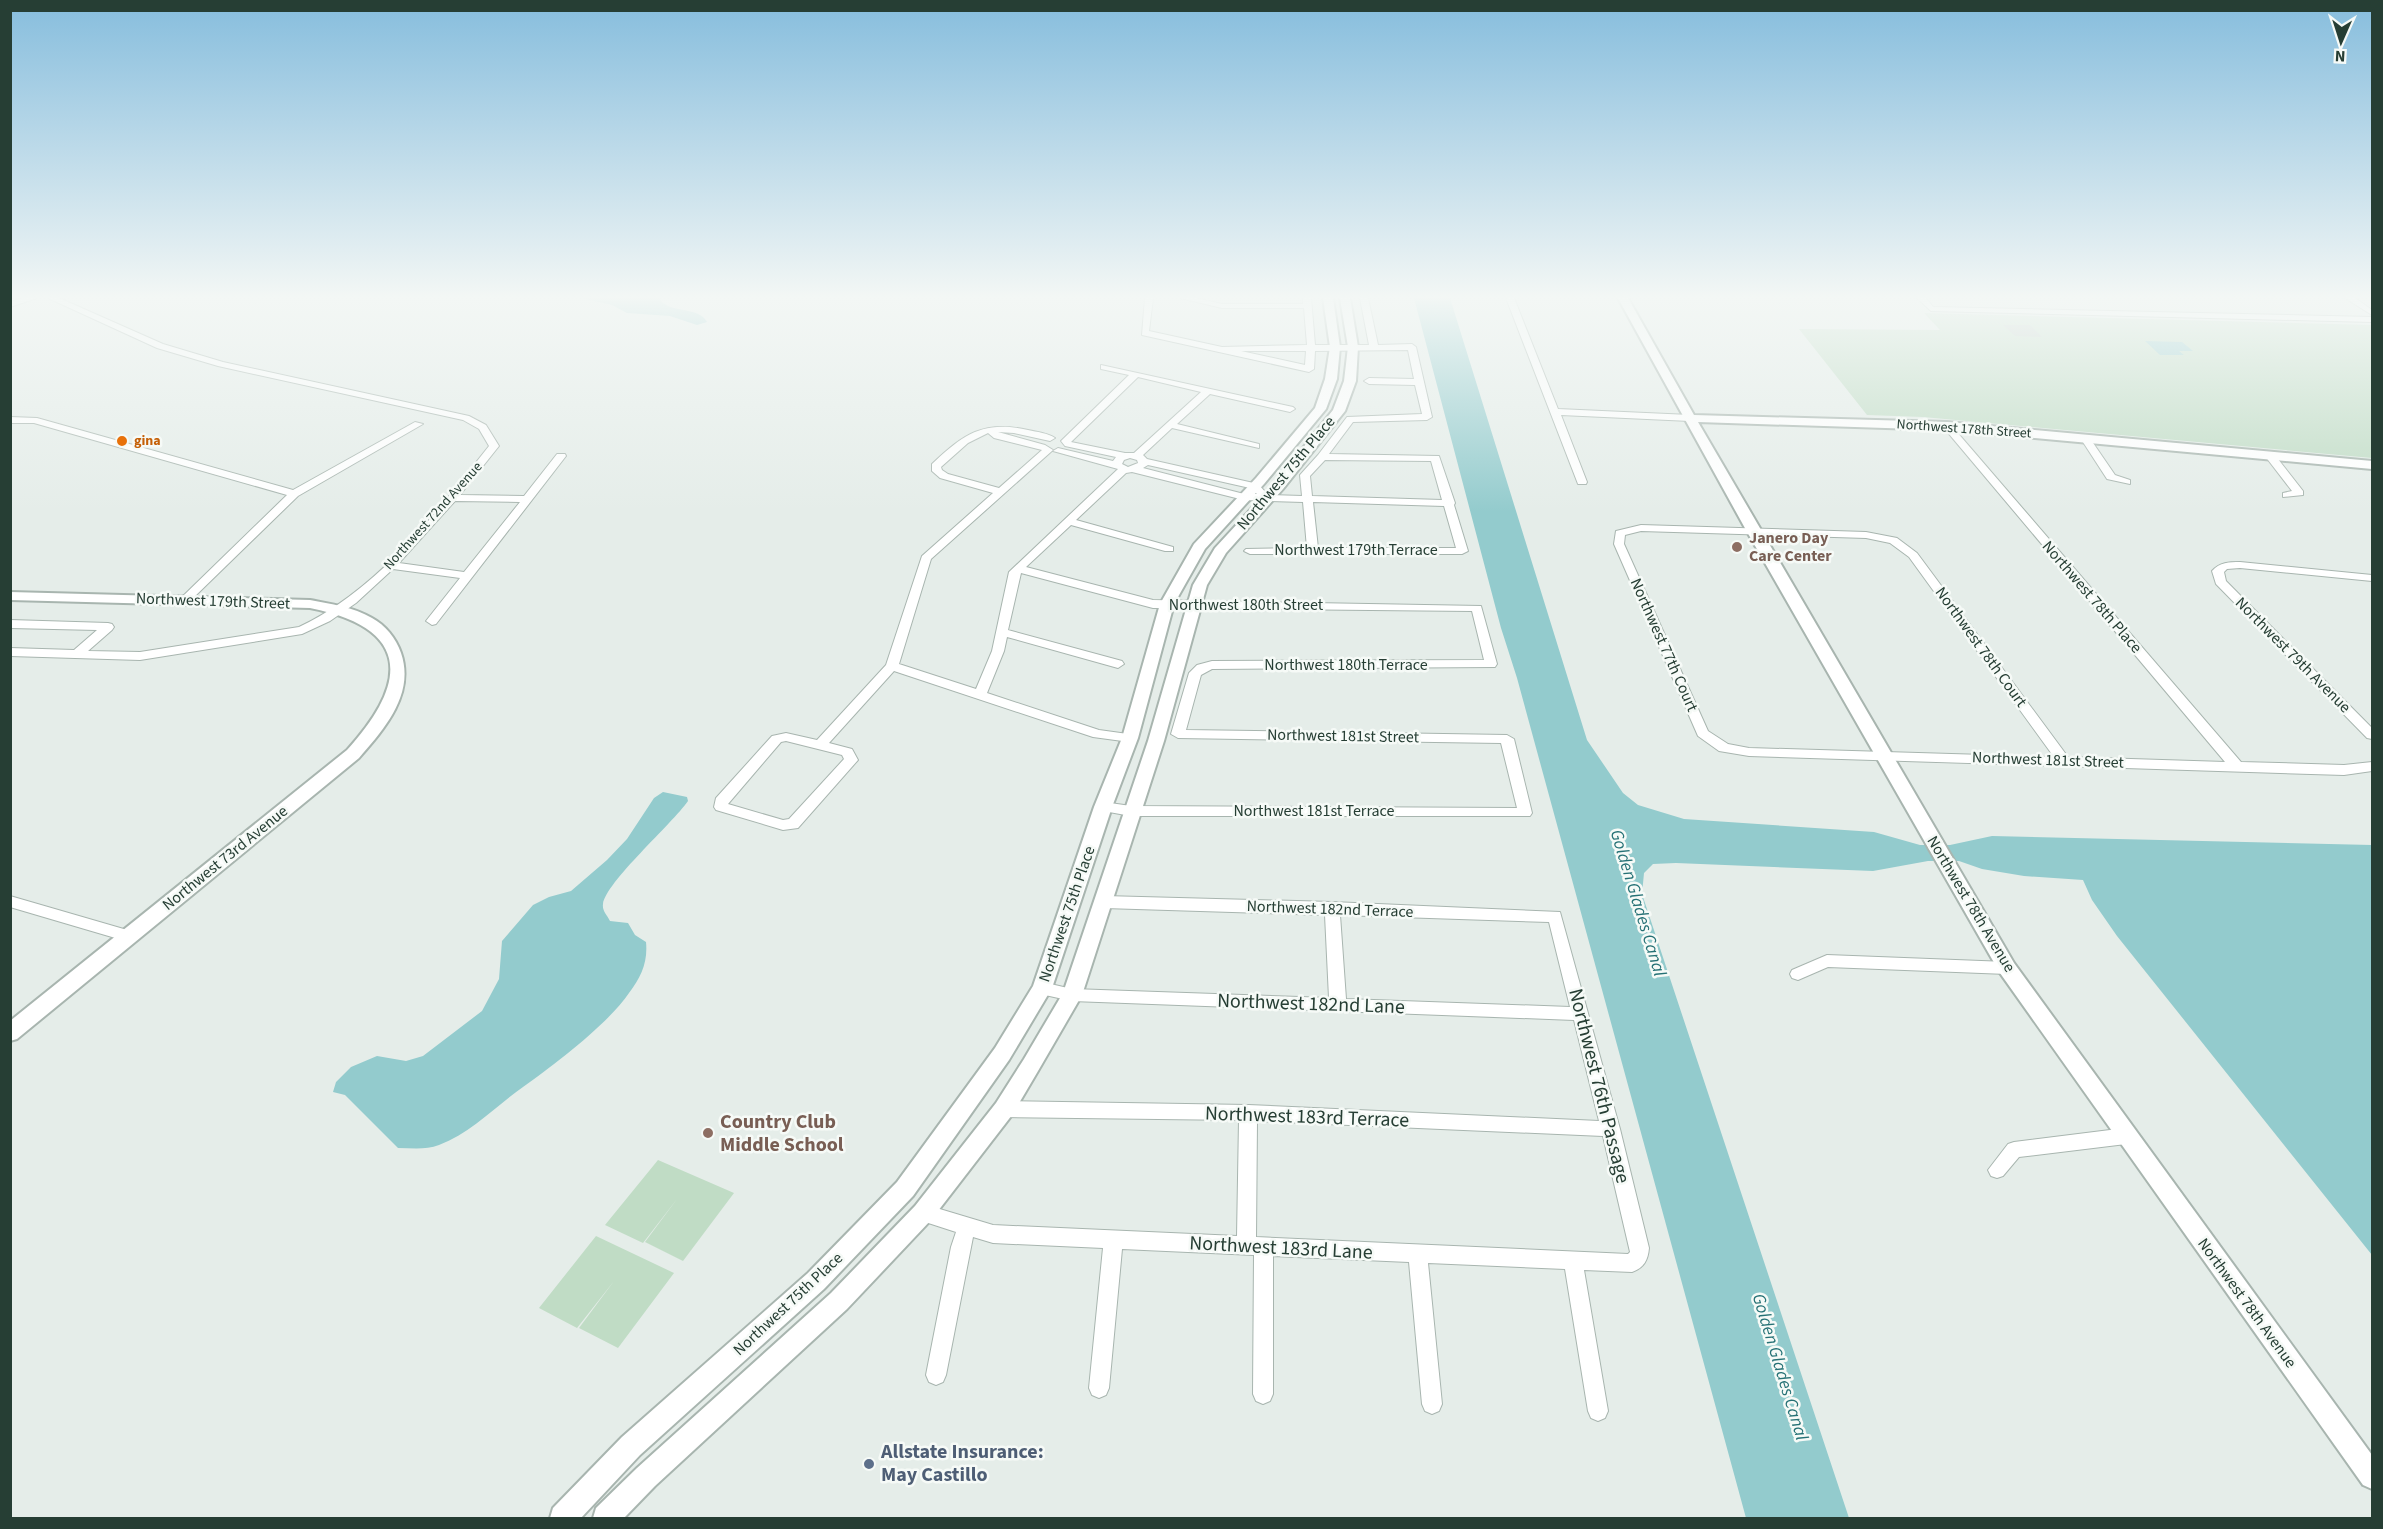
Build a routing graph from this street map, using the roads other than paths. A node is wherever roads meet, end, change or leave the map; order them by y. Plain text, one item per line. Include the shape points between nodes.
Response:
1 (245, 369) edge
2 (1115, 369) edge
3 (1348, 369) edge
4 (1417, 369) edge
5 (1538, 369) edge
6 (1663, 369) edge
7 (1136, 374) junction
8 (1369, 381) dead end
9 (1420, 382) junction
10 (1207, 391) junction
11 (1290, 410) dead end
12 (1555, 412) junction
13 (1690, 418) junction
14 (10, 420) edge
15 (418, 424) dead end
16 (1170, 425) junction
17 (1947, 426) junction
18 (2086, 439) junction
19 (1067, 442) junction
20 (1256, 446) dead end
21 (1050, 447) junction
22 (561, 456) dead end
23 (1124, 456) junction
24 (2270, 456) junction
25 (1322, 457) junction
26 (1140, 459) junction
27 (2373, 465) edge
28 (1124, 468) junction
29 (1582, 482) dead end
30 (2126, 482) dead end
31 (1001, 492) junction
32 (294, 494) junction
33 (1255, 494) junction
34 (2287, 495) dead end
35 (452, 498) junction
36 (528, 499) junction
37 (1307, 501) junction
38 (1450, 503) junction
39 (1069, 521) junction
40 (1753, 530) junction
41 (1169, 549) dead end
42 (1313, 549) junction
43 (1250, 551) dead end
44 (390, 565) junction
45 (1019, 568) junction
46 (468, 576) junction
47 (2373, 578) edge
48 (10, 596) edge
49 (185, 600) junction
50 (1167, 604) junction
51 (1192, 605) junction
52 (338, 610) junction
53 (432, 621) dead end
54 (10, 624) edge
55 (26, 624) junction
56 (1002, 632) junction
57 (10, 634) edge
58 (10, 652) edge
59 (77, 654) junction
60 (396, 656) joint
61 (1118, 664) dead end
62 (1491, 664) joint
63 (892, 666) junction
64 (980, 695) junction
65 (1178, 734) joint
66 (2373, 735) edge
67 (1130, 738) junction
68 (820, 745) junction
69 (1724, 748) joint
70 (1885, 755) junction
71 (2063, 760) junction
72 (2237, 767) junction
73 (2373, 767) edge
74 (1103, 807) junction
75 (1131, 811) junction
76 (1526, 813) joint
77 (10, 901) edge
78 (1104, 902) junction
79 (1332, 908) junction
80 (1555, 916) joint
81 (129, 936) junction
82 (2007, 968) junction
83 (1798, 975) dead end
84 (1042, 988) junction
85 (1072, 996) junction
86 (1338, 1005) junction
87 (1581, 1014) junction
88 (10, 1033) edge
89 (1004, 1109) junction
90 (1248, 1113) junction
91 (1611, 1129) junction
92 (2126, 1136) junction
93 (1997, 1170) dead end
94 (923, 1213) junction
95 (967, 1228) junction
96 (1113, 1240) junction
97 (1255, 1247) junction
98 (1418, 1255) junction
99 (1639, 1256) joint
100 (1573, 1261) junction
101 (936, 1376) dead end
102 (1099, 1388) dead end
103 (1263, 1394) dead end
104 (1432, 1404) dead end
105 (1598, 1411) dead end
106 (2373, 1476) edge
107 (563, 1518) edge
108 (606, 1518) edge

1 - 35 street, Northwest 72nd Avenue via 466,418 483,426 494,446
2 - 7 street
3 - 33 street, Northwest 75th Place via 1350,381 1328,428
4 - 9 street
5 - 12 street
6 - 13 street, Northwest 78th Avenue
7 - 10 street
7 - 19 street
8 - 9 street
9 - 25 street via 1427,417 1350,419
10 - 11 street
10 - 16 street
12 - 13 street, Northwest 178th Street
12 - 29 street
13 - 17 street, Northwest 178th Street
13 - 40 street, Northwest 78th Avenue
14 - 32 street via 34,420
15 - 32 street
16 - 20 street
16 - 26 street
17 - 18 street, Northwest 178th Street
17 - 72 street, Northwest 78th Place
18 - 24 street, Northwest 178th Street
18 - 30 street via 2110,477
19 - 21 street
19 - 23 street
21 - 28 street
21 - 31 street
21 - 31 street via 997,436 990,429 971,437 936,466 937,471
22 - 36 street
23 - 26 street
23 - 28 street via 1117,460
24 - 27 street, Northwest 178th Street
24 - 34 street via 2299,493
25 - 37 street via 1305,475
25 - 38 street via 1436,458
26 - 28 street via 1143,465
26 - 33 street
28 - 33 street
28 - 39 street
31 - 63 street via 926,558
32 - 49 street
33 - 37 street
33 - 50 street, Northwest 75th Place via 1199,547
33 - 51 street, Northwest 75th Place
35 - 36 street
35 - 44 street, Northwest 72nd Avenue
36 - 46 street
37 - 38 street
37 - 42 street
38 - 42 street, Northwest 179th Terrace via 1462,551
39 - 41 street
39 - 45 street
40 - 69 street, Northwest 77th Court via 1641,528 1620,533 1619,544 1703,733
40 - 70 street, Northwest 78th Avenue
40 - 71 street, Northwest 78th Court via 1866,535 1893,540 1913,555
42 - 43 street, Northwest 179th Terrace
44 - 46 street
44 - 52 street, Northwest 72nd Avenue
45 - 50 street, Northwest 180th Street via 1153,604
45 - 56 street
46 - 53 street
47 - 66 street, Northwest 79th Avenue via 2240,565 2224,566 2218,571 2220,582
48 - 49 street, Northwest 179th Street
49 - 52 street, Northwest 179th Street via 310,604
50 - 51 street, Northwest 180th Street
50 - 67 street, Northwest 75th Place
51 - 62 street, Northwest 180th Street via 1477,608
51 - 75 street, Northwest 75th Place via 1156,741
52 - 59 street, Northwest 72nd Avenue via 320,624 291,632 140,656
52 - 60 street, Northwest 179th Street via 372,624 388,640
54 - 55 street
55 - 57 street
55 - 59 street via 108,627
56 - 61 street
56 - 64 street
58 - 59 street, Northwest 72nd Avenue
60 - 81 street, Northwest 73rd Avenue via 399,673 388,709 353,754
62 - 65 street, Northwest 180th Terrace via 1212,665 1195,673
63 - 64 street
63 - 68 street
64 - 67 street via 1098,734
65 - 76 street, Northwest 181st Street via 1508,739
67 - 74 street, Northwest 75th Place
68 - 68 street via 847,752 850,760 796,823 783,825 720,805 777,739 786,737
69 - 70 street, Northwest 181st Street
70 - 71 street, Northwest 181st Street
70 - 82 street, Northwest 78th Avenue
71 - 72 street, Northwest 181st Street
72 - 73 street, Northwest 181st Street
74 - 75 street, Northwest 181st Terrace
74 - 84 street, Northwest 75th Place
75 - 76 street, Northwest 181st Terrace
75 - 78 street, Northwest 75th Place
77 - 81 street
78 - 79 street, Northwest 182nd Terrace
78 - 85 street, Northwest 75th Place
79 - 80 street, Northwest 182nd Terrace
79 - 86 street
80 - 87 street, Northwest 76th Passage
81 - 88 street, Northwest 73rd Avenue
82 - 83 street via 1827,962
82 - 92 street, Northwest 78th Avenue
84 - 85 street, Northwest 182nd Lane
84 - 107 street, Northwest 75th Place via 974,1096 904,1189 816,1281 631,1446
85 - 86 street, Northwest 182nd Lane
85 - 89 street, Northwest 75th Place
86 - 87 street, Northwest 182nd Lane
87 - 91 street, Northwest 76th Passage
89 - 90 street, Northwest 183rd Terrace
89 - 94 street, Northwest 75th Place
90 - 91 street, Northwest 183rd Terrace
90 - 97 street
91 - 99 street, Northwest 76th Passage
92 - 93 street via 2014,1150
92 - 106 street, Northwest 78th Avenue
94 - 95 street, Northwest 183rd Lane
94 - 108 street, Northwest 75th Place via 839,1301
95 - 96 street, Northwest 183rd Lane via 993,1234
95 - 101 street
96 - 97 street, Northwest 183rd Lane
96 - 102 street
97 - 98 street, Northwest 183rd Lane
97 - 103 street
98 - 100 street, Northwest 183rd Lane
98 - 104 street
99 - 100 street, Northwest 183rd Lane via 1632,1263
100 - 105 street

